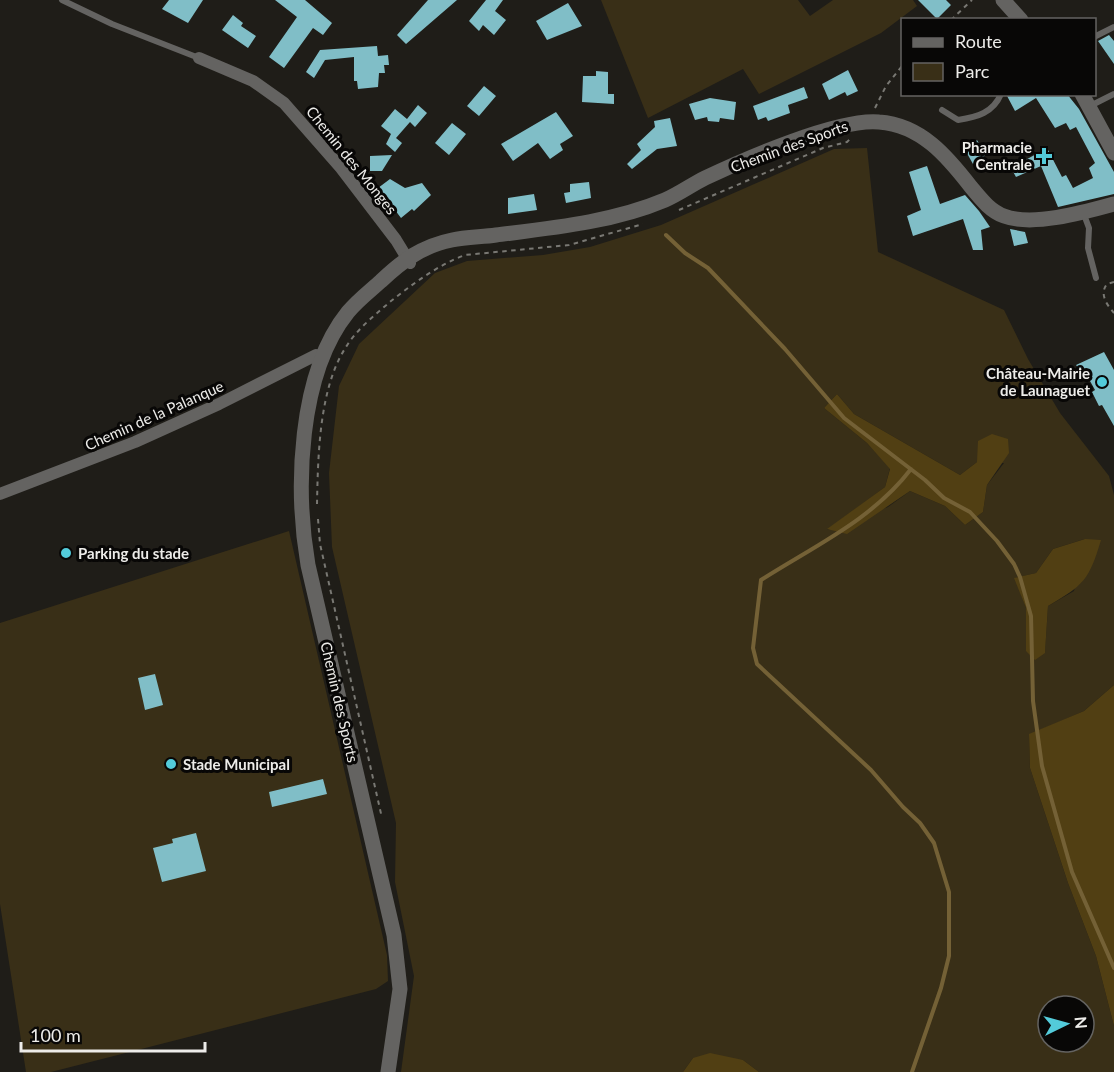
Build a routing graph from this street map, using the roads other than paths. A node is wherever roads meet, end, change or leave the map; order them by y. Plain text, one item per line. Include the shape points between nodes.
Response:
1 (62, 0) edge
2 (1003, 0) edge
3 (1019, 18) edge
4 (1114, 27) edge
5 (1096, 36) edge
6 (199, 58) joint
7 (1114, 94) edge
8 (1000, 96) edge
9 (1086, 100) edge
10 (942, 110) dead end
11 (1114, 153) edge
12 (1114, 204) edge
13 (1083, 212) junction
14 (408, 260) junction
15 (1096, 278) dead end
16 (316, 355) dead end
17 (0, 494) edge
18 (388, 1072) edge

1 - 6 lane, Chemin des Monges
2 - 3 street
4 - 5 lane
6 - 14 street, Chemin des Monges via 253,81 284,103 341,168
7 - 9 lane
8 - 10 lane via 995,107 974,118 958,120
9 - 11 street
12 - 13 street, Chemin des Sports
13 - 14 street, Chemin des Sports via 1006,217 993,211 952,163 921,135 879,122 855,123 732,166 666,200 628,212 554,228 472,238
13 - 15 lane
14 - 18 street, Chemin des Sports via 334,334 311,395 302,480 308,565 394,935 400,989
16 - 17 street, Chemin de la Palanque via 135,442

